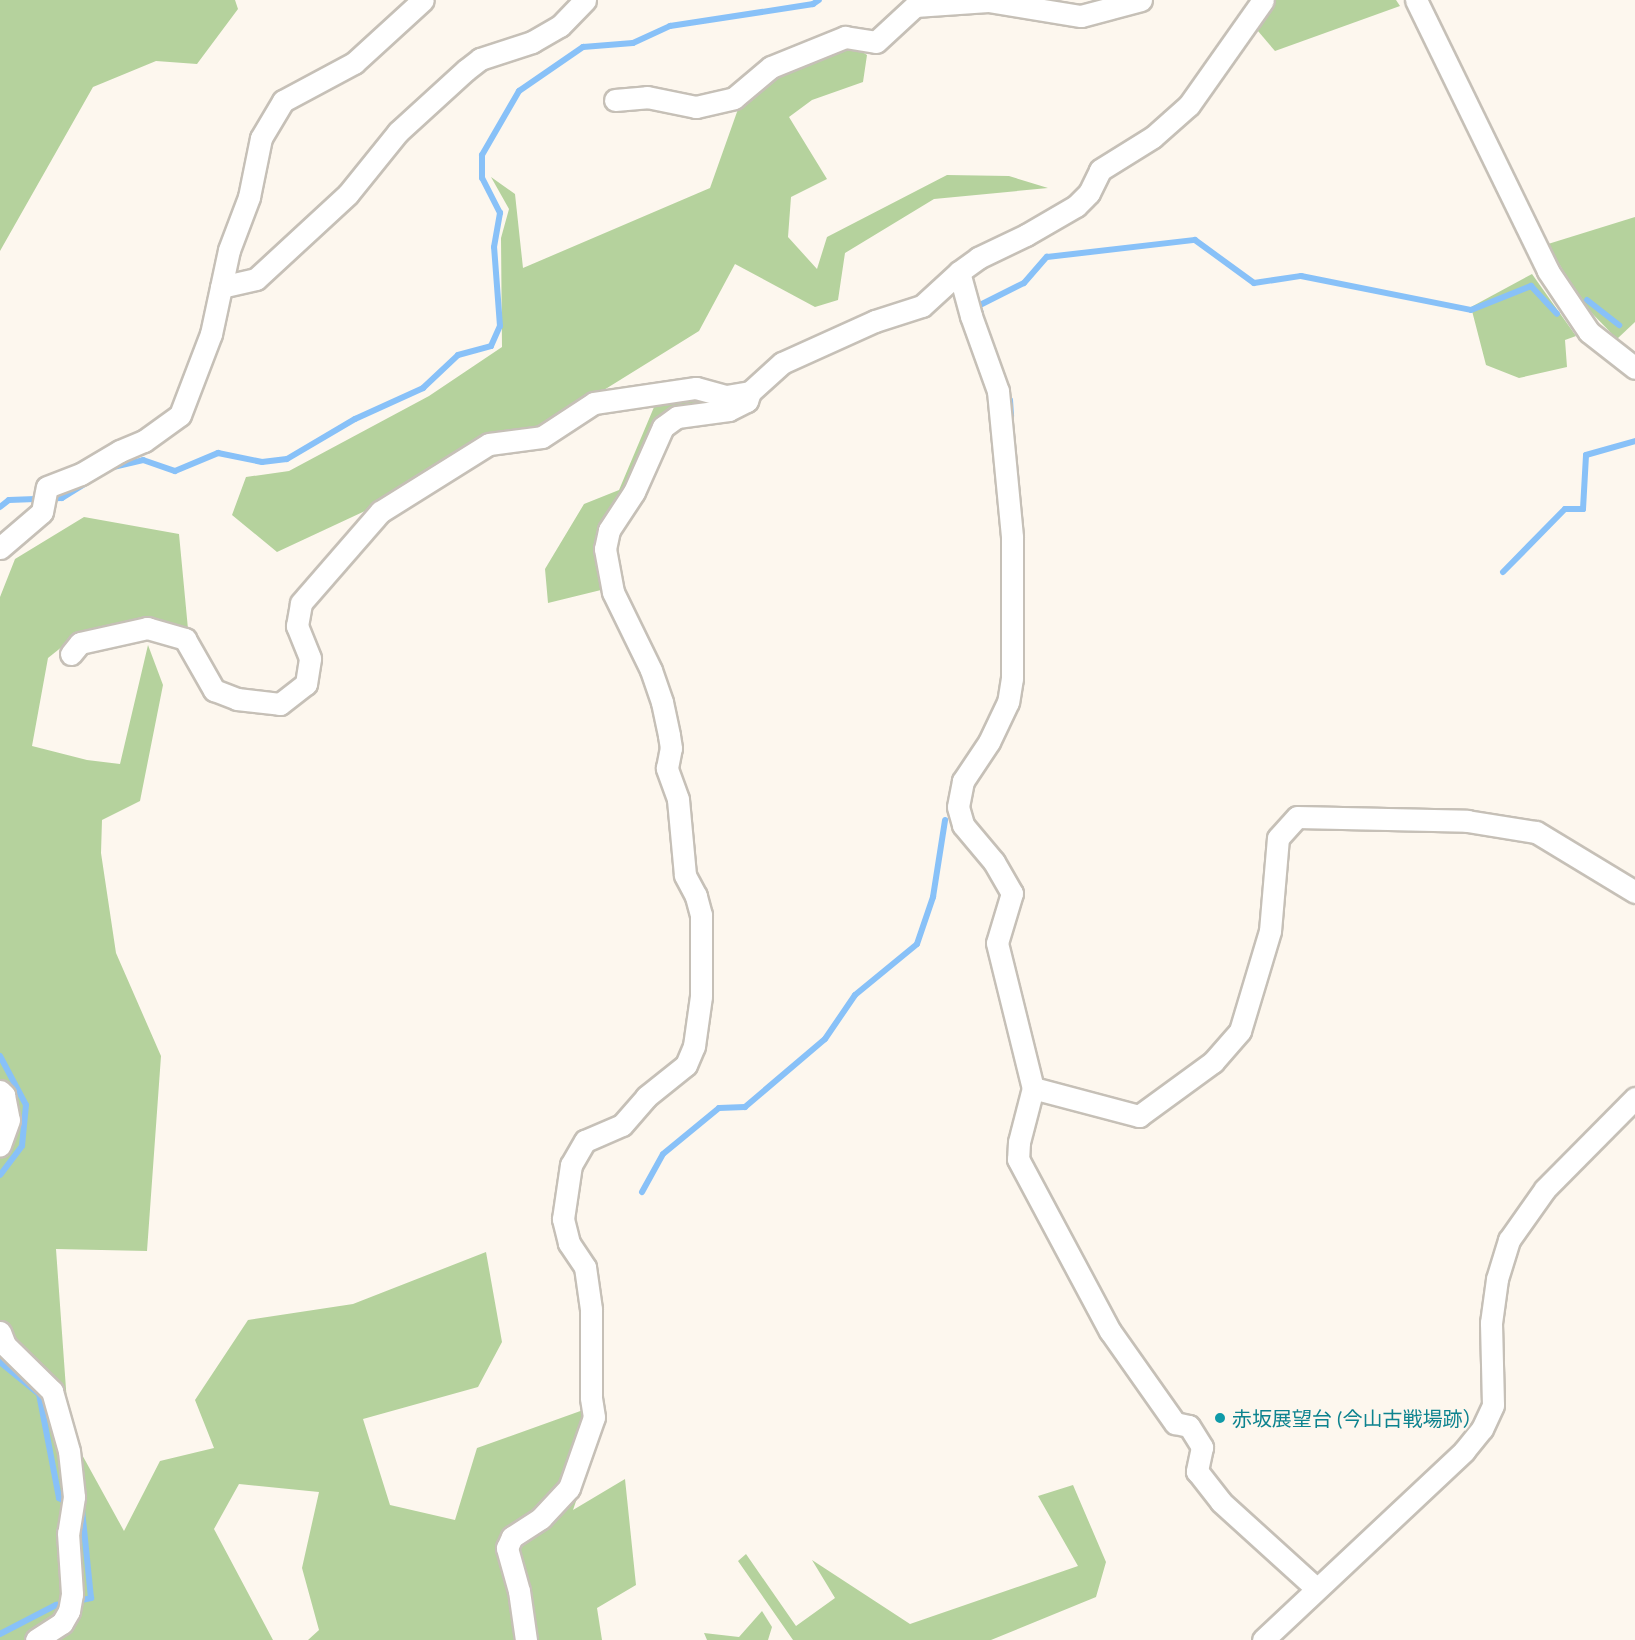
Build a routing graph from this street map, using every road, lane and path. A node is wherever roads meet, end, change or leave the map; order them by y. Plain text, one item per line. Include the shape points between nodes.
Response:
1 (423, 0) edge
2 (585, 0) edge
3 (1141, 0) edge
4 (1263, 0) edge
5 (1416, 0) edge
6 (615, 100) dead end
7 (959, 272) junction
8 (221, 288) junction
9 (1635, 368) edge
10 (750, 392) junction
11 (0, 548) edge
12 (71, 654) dead end
13 (1635, 892) edge
14 (1033, 1088) junction
15 (0, 1091) edge
16 (1635, 1098) edge
17 (0, 1145) edge
18 (0, 1332) edge
19 (1316, 1588) junction
20 (36, 1640) edge
21 (526, 1640) edge
22 (1263, 1640) edge

1 - 8 street via 354,63 283,101 261,138 249,197 229,250
2 - 8 street via 560,26 532,42 480,59 466,70 398,132 348,194 256,279
3 - 6 street via 1082,16 988,1 915,6 876,42 845,37 834,41 771,67 734,98 696,107 647,97
4 - 7 street via 1189,105 1153,137 1100,170 1089,193 1076,206
5 - 9 street via 1548,271 1589,332
7 - 10 street via 922,306 875,321 782,363
7 - 14 street via 998,391 1012,537 1012,678 1008,702 989,742 963,781 958,807 963,825 994,862 1012,893 997,943
8 - 11 street via 212,334 180,415 144,441 47,487 42,512
10 - 12 street via 726,396 696,388 594,403 542,437 489,444 380,512 301,603 297,626 310,658 306,684 280,704 237,699 214,690 185,639 147,628 80,643
10 - 21 street via 747,401 729,410 677,417 663,427 634,492 609,530 605,549 613,592 662,702 671,748 667,768 678,798 685,875 701,915 701,996 694,1046 686,1065 646,1097 622,1125 585,1141 571,1165 563,1219 569,1243 585,1267 591,1309 594,1417 569,1488 541,1518 512,1538 507,1548 519,1591
13 - 14 street via 1536,832 1467,821 1297,817 1278,837 1270,931 1240,1031 1213,1062 1139,1116
14 - 19 street via 1018,1159 1110,1331 1175,1423 1189,1426 1202,1447 1197,1471 1221,1502
15 - 17 street via 9,1120
16 - 19 street via 1545,1189 1509,1240 1497,1279 1491,1323 1493,1405 1482,1429 1464,1451
18 - 20 street via 5,1345 52,1390 69,1451 73,1505 68,1533 70,1602 62,1623
19 - 22 street

